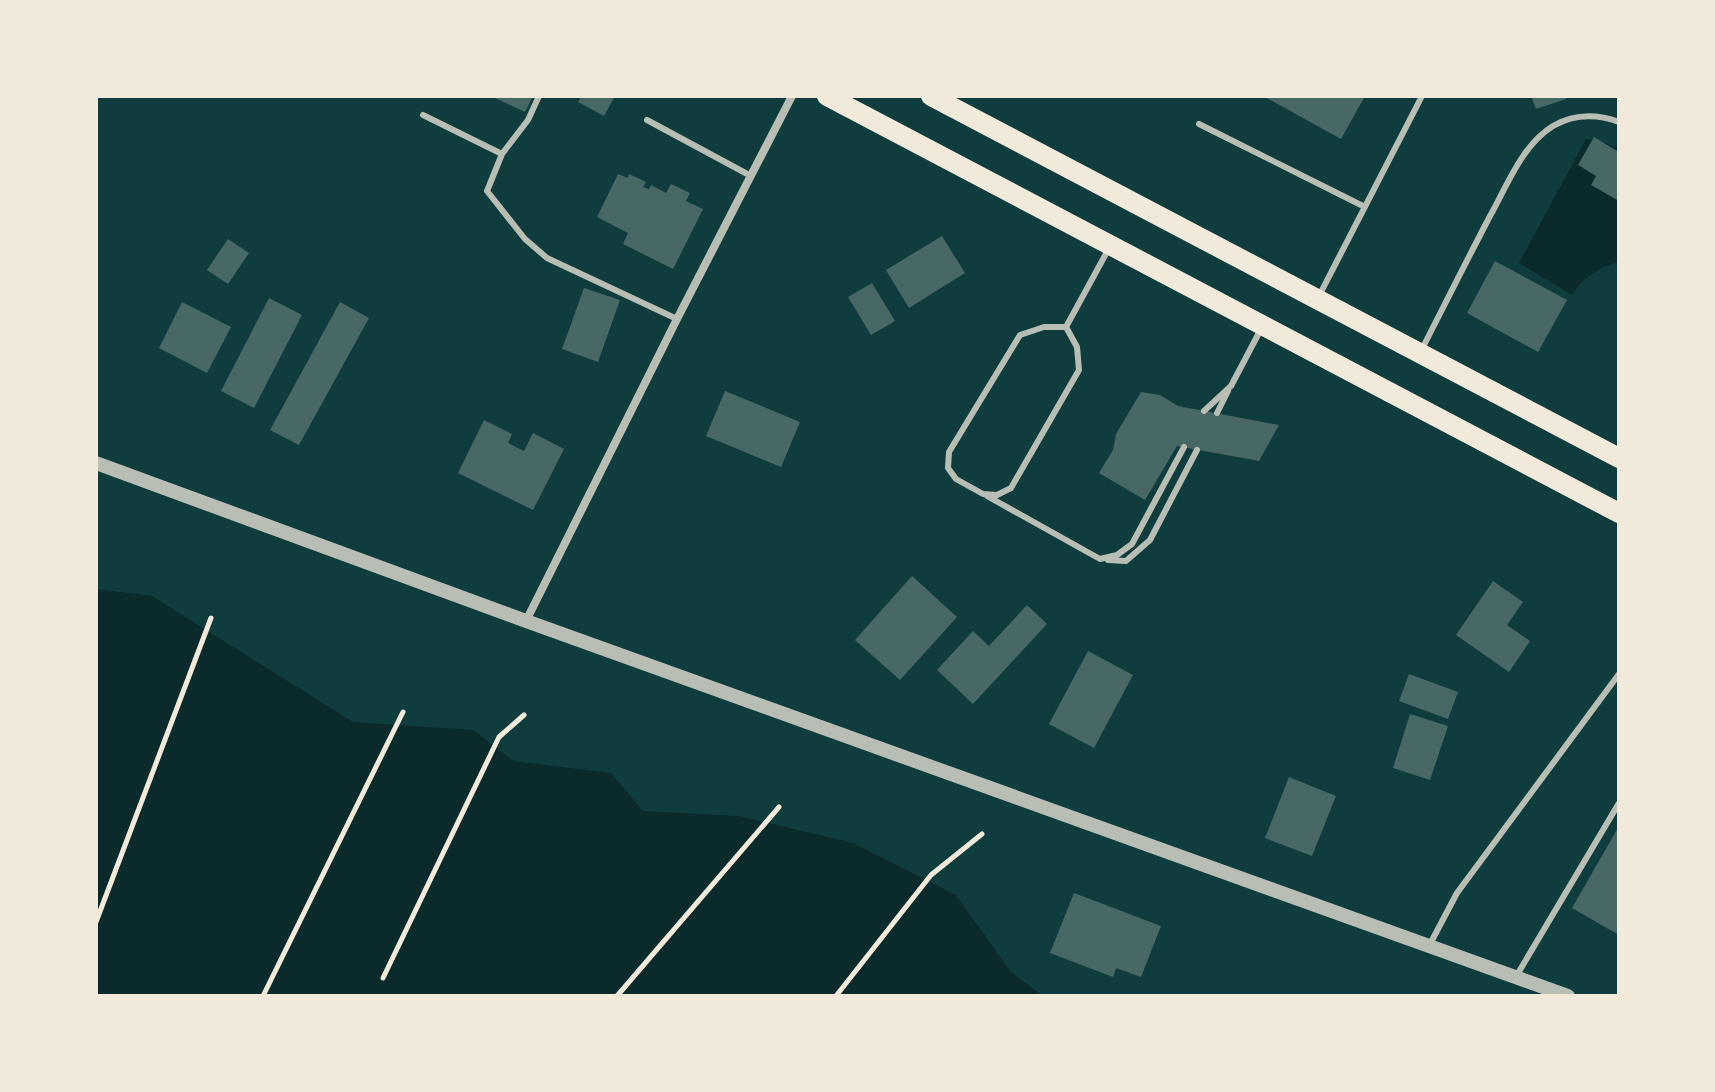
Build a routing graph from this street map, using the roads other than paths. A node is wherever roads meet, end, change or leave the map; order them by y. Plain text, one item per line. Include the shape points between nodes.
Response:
1 (539, 96) edge
2 (792, 96) edge
3 (827, 96) edge
4 (931, 96) edge
5 (1422, 96) edge
6 (423, 115) dead end
7 (647, 120) dead end
8 (1619, 122) edge
9 (1199, 124) dead end
10 (502, 154) junction
11 (751, 176) junction
12 (1365, 207) junction
13 (1111, 245) junction
14 (1317, 299) junction
15 (677, 319) junction
16 (1263, 325) junction
17 (1066, 327) junction
18 (1420, 353) junction
19 (1231, 386) junction
20 (1204, 411) dead end
21 (1217, 413) dead end
22 (1184, 447) dead end
23 (1197, 450) dead end
24 (1619, 458) edge
25 (96, 463) edge
26 (983, 494) junction
27 (1619, 513) edge
28 (1100, 559) junction
29 (526, 621) junction
30 (1619, 674) edge
31 (1619, 803) edge
32 (1429, 946) junction
33 (1515, 977) junction
34 (1568, 996) edge

1 - 10 lane
2 - 11 street
3 - 13 main road
4 - 14 main road
5 - 12 lane
6 - 10 lane
7 - 11 lane
8 - 18 lane via 1572,118 1537,139
9 - 12 lane
10 - 15 lane via 487,191 525,239 547,258
11 - 15 street
12 - 14 lane
13 - 16 main road
13 - 17 lane
14 - 18 main road
15 - 29 street
16 - 19 lane
16 - 27 main road
17 - 26 lane via 1077,347 1079,370 1011,488
17 - 26 lane via 1020,335 949,452 948,468 956,479
18 - 24 main road
19 - 20 lane
19 - 21 lane
22 - 28 lane via 1132,544
23 - 28 lane via 1150,540 1126,561
25 - 29 street
26 - 28 lane
29 - 32 street
30 - 32 lane via 1457,893
31 - 33 lane
32 - 33 street
33 - 34 street

